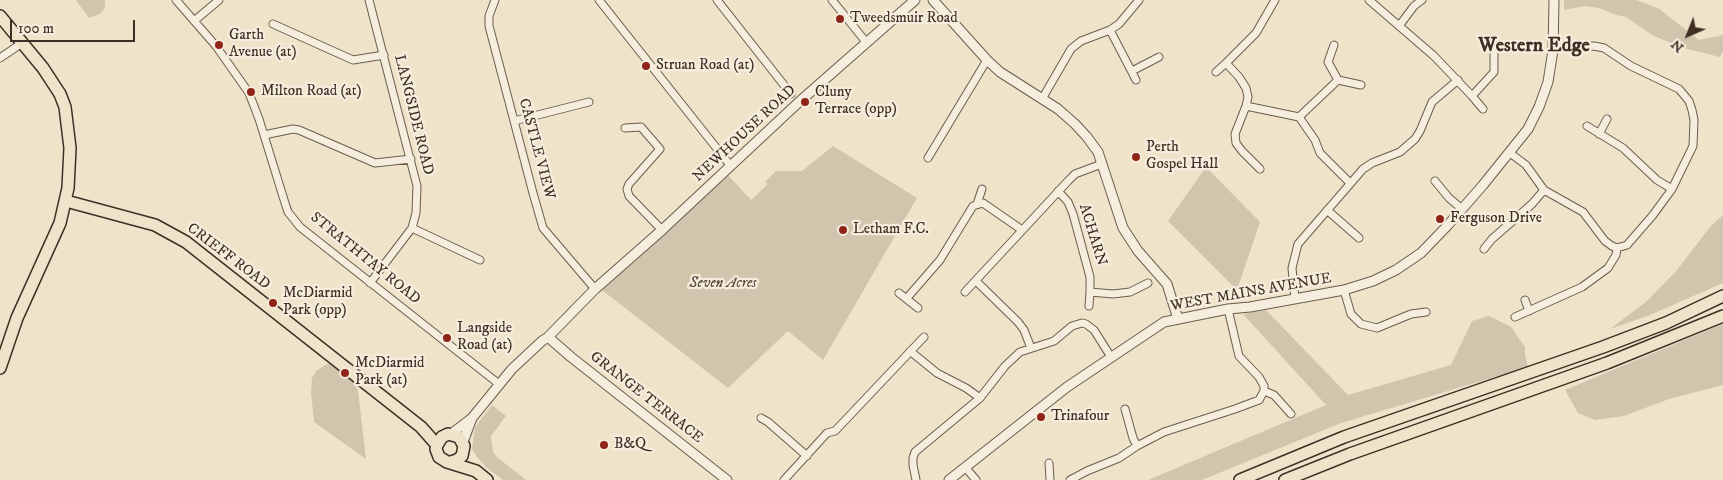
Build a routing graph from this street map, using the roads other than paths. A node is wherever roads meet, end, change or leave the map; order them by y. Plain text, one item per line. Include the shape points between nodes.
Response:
1 (176, 0) edge
2 (219, 0) edge
3 (369, 0) edge
4 (494, 0) edge
5 (600, 0) edge
6 (716, 0) edge
7 (832, 0) edge
8 (916, 0) edge
9 (933, 0) edge
10 (1139, 0) edge
11 (1275, 0) edge
12 (1369, 0) edge
13 (1422, 0) edge
14 (1554, 0) edge
15 (0, 16) edge
16 (194, 21) junction
17 (273, 24) dead end
18 (1399, 26) junction
19 (1110, 30) junction
20 (866, 42) junction
21 (22, 43) junction
22 (1334, 45) dead end
23 (1494, 45) dead end
24 (1554, 47) junction
25 (384, 55) junction
26 (1159, 57) dead end
27 (0, 58) edge
28 (987, 60) junction
29 (1226, 63) junction
30 (1132, 71) junction
31 (1216, 72) dead end
32 (1136, 80) dead end
33 (1338, 80) junction
34 (1458, 80) junction
35 (1361, 85) dead end
36 (791, 94) dead end
37 (1472, 96) junction
38 (1042, 99) junction
39 (590, 102) dead end
40 (1246, 106) junction
41 (1483, 109) dead end
42 (1299, 117) junction
43 (1607, 119) dead end
44 (514, 121) junction
45 (1586, 126) dead end
46 (625, 128) dead end
47 (1599, 134) junction
48 (264, 135) junction
49 (1510, 153) junction
50 (928, 158) dead end
51 (411, 159) junction
52 (730, 165) junction
53 (1102, 165) junction
54 (1260, 169) dead end
55 (1436, 181) dead end
56 (1350, 183) junction
57 (982, 189) dead end
58 (1672, 189) junction
59 (1544, 190) junction
60 (1058, 191) junction
61 (66, 201) junction
62 (978, 204) junction
63 (1462, 209) junction
64 (1327, 210) junction
65 (412, 228) junction
66 (662, 230) junction
67 (1022, 230) junction
68 (1359, 238) dead end
69 (1617, 248) junction
70 (1484, 249) dead end
71 (480, 260) dead end
72 (976, 282) junction
73 (1148, 282) dead end
74 (370, 283) junction
75 (595, 289) junction
76 (1344, 290) junction
77 (899, 292) dead end
78 (965, 292) dead end
79 (1090, 292) junction
80 (1723, 296) edge
81 (907, 298) junction
82 (1295, 299) junction
83 (1525, 300) dead end
84 (1089, 306) dead end
85 (918, 308) dead end
86 (1228, 309) junction
87 (1529, 311) junction
88 (1426, 312) dead end
89 (1723, 316) edge
90 (1514, 317) dead end
91 (1178, 319) junction
92 (548, 337) junction
93 (924, 337) dead end
94 (1031, 348) junction
95 (910, 352) junction
96 (1111, 357) junction
97 (0, 368) edge
98 (499, 384) junction
99 (1264, 391) junction
100 (980, 398) junction
101 (1125, 409) dead end
102 (1291, 414) dead end
103 (472, 418) junction
104 (760, 418) dead end
105 (421, 427) junction
106 (448, 434) junction
107 (437, 444) junction
108 (463, 446) junction
109 (1137, 446) junction
110 (807, 456) junction
111 (451, 462) junction
112 (1049, 463) dead end
113 (965, 467) junction
114 (476, 471) junction
115 (487, 480) edge
116 (727, 480) edge
117 (784, 480) edge
118 (916, 480) edge
119 (949, 480) edge
120 (976, 480) edge
121 (1050, 480) edge
122 (1070, 480) edge
123 (1240, 480) edge
124 (1286, 480) edge

1 - 16 street, STRATHTAY ROAD
2 - 16 street
3 - 25 street, LANGSIDE ROAD
4 - 44 street, CASTLE VIEW via 488,26
5 - 52 street
6 - 36 street
7 - 20 street
8 - 20 street, NEWHOUSE ROAD
9 - 28 street
10 - 19 street
11 - 29 street via 1256,33
12 - 18 street
13 - 18 street
14 - 24 street, WEST MAINS AVENUE
15 - 21 main road
16 - 48 street, STRATHTAY ROAD via 249,93
17 - 25 street via 353,60
18 - 34 street
19 - 30 street
19 - 38 street via 1091,36 1070,49
20 - 52 street, NEWHOUSE ROAD
21 - 27 street
21 - 61 main road via 52,81 64,107 70,148
22 - 33 street via 1328,62
23 - 37 street via 1494,72
24 - 49 street, WEST MAINS AVENUE via 1548,82 1539,107
24 - 58 street via 1604,48 1631,66 1680,88 1692,110 1694,134 1693,146
25 - 51 street, LANGSIDE ROAD
26 - 30 street
28 - 38 street
28 - 50 street
29 - 31 street
29 - 40 street via 1246,88
30 - 32 street
33 - 35 street
33 - 42 street
34 - 37 street
34 - 56 street via 1432,102 1420,131 1408,146 1372,163
37 - 41 street
38 - 53 street via 1081,130 1098,152
39 - 44 street
40 - 42 street
40 - 54 street via 1235,134 1236,143
42 - 56 street via 1320,153
43 - 47 street
44 - 75 street, CASTLE VIEW via 544,228
45 - 47 street
46 - 66 street via 640,127 660,149 627,190
47 - 58 street via 1623,148 1657,180
48 - 51 street via 299,130 375,163
48 - 74 street, STRATHTAY ROAD via 288,212 307,233
49 - 59 street via 1526,165
49 - 63 street, WEST MAINS AVENUE
51 - 65 street, LANGSIDE ROAD via 416,186 416,213
52 - 66 street, NEWHOUSE ROAD
53 - 60 street via 1075,174
53 - 91 street via 1123,228 1166,284
55 - 63 street
56 - 64 street
57 - 62 street
58 - 69 street via 1627,245
59 - 69 street via 1583,212 1605,241
59 - 70 street
60 - 67 street
60 - 79 street, ACHARN via 1073,214 1090,277
61 - 97 main road via 60,223 17,318
61 - 105 main road, CRIEFF ROAD via 155,225 186,242
62 - 67 street via 990,207
62 - 81 street via 973,206 940,260
63 - 76 street, WEST MAINS AVENUE via 1421,253 1374,281
64 - 68 street
64 - 82 street via 1298,244 1292,268
65 - 71 street
65 - 74 street, LANGSIDE ROAD
66 - 75 street, NEWHOUSE ROAD
67 - 72 street
69 - 87 street via 1608,268 1594,279
72 - 78 street
72 - 94 street via 1018,322
73 - 79 street via 1130,292
74 - 98 street, STRATHTAY ROAD
75 - 92 street, NEWHOUSE ROAD
76 - 82 street, WEST MAINS AVENUE
76 - 88 street via 1351,314 1361,324 1377,328 1411,314
77 - 81 street
79 - 84 street, ACHARN
80 - 123 main road via 1666,323 1344,437
81 - 85 street
82 - 86 street, WEST MAINS AVENUE
83 - 87 street
86 - 91 street, WEST MAINS AVENUE
86 - 99 street via 1239,356 1259,377
87 - 90 street
89 - 124 main road via 1607,363 1350,454
91 - 96 street, WEST MAINS AVENUE via 1164,322
92 - 98 street, NEWHOUSE ROAD
92 - 116 street, GRANGE TERRACE
93 - 95 street
94 - 96 street via 1054,341 1072,326 1086,324 1094,330
94 - 100 street via 1012,358
95 - 100 street via 937,373
95 - 110 street
96 - 113 street, WEST MAINS AVENUE via 1067,387
98 - 103 street, NEWHOUSE ROAD
99 - 102 street via 1274,395
99 - 109 street via 1259,400 1250,404 1164,432
100 - 118 street via 915,452
101 - 109 street
103 - 106 street, NEWHOUSE ROAD
103 - 108 street, NEWHOUSE ROAD
104 - 110 street
105 - 106 main road, CRIEFF ROAD
105 - 107 main road, CRIEFF ROAD
106 - 107 main road
106 - 108 main road via 459,437
107 - 111 main road via 439,457
108 - 111 main road via 460,458
108 - 114 main road
109 - 122 street via 1120,458
110 - 117 street
111 - 114 main road
112 - 121 street
113 - 119 street, WEST MAINS AVENUE
113 - 120 street
114 - 115 main road

